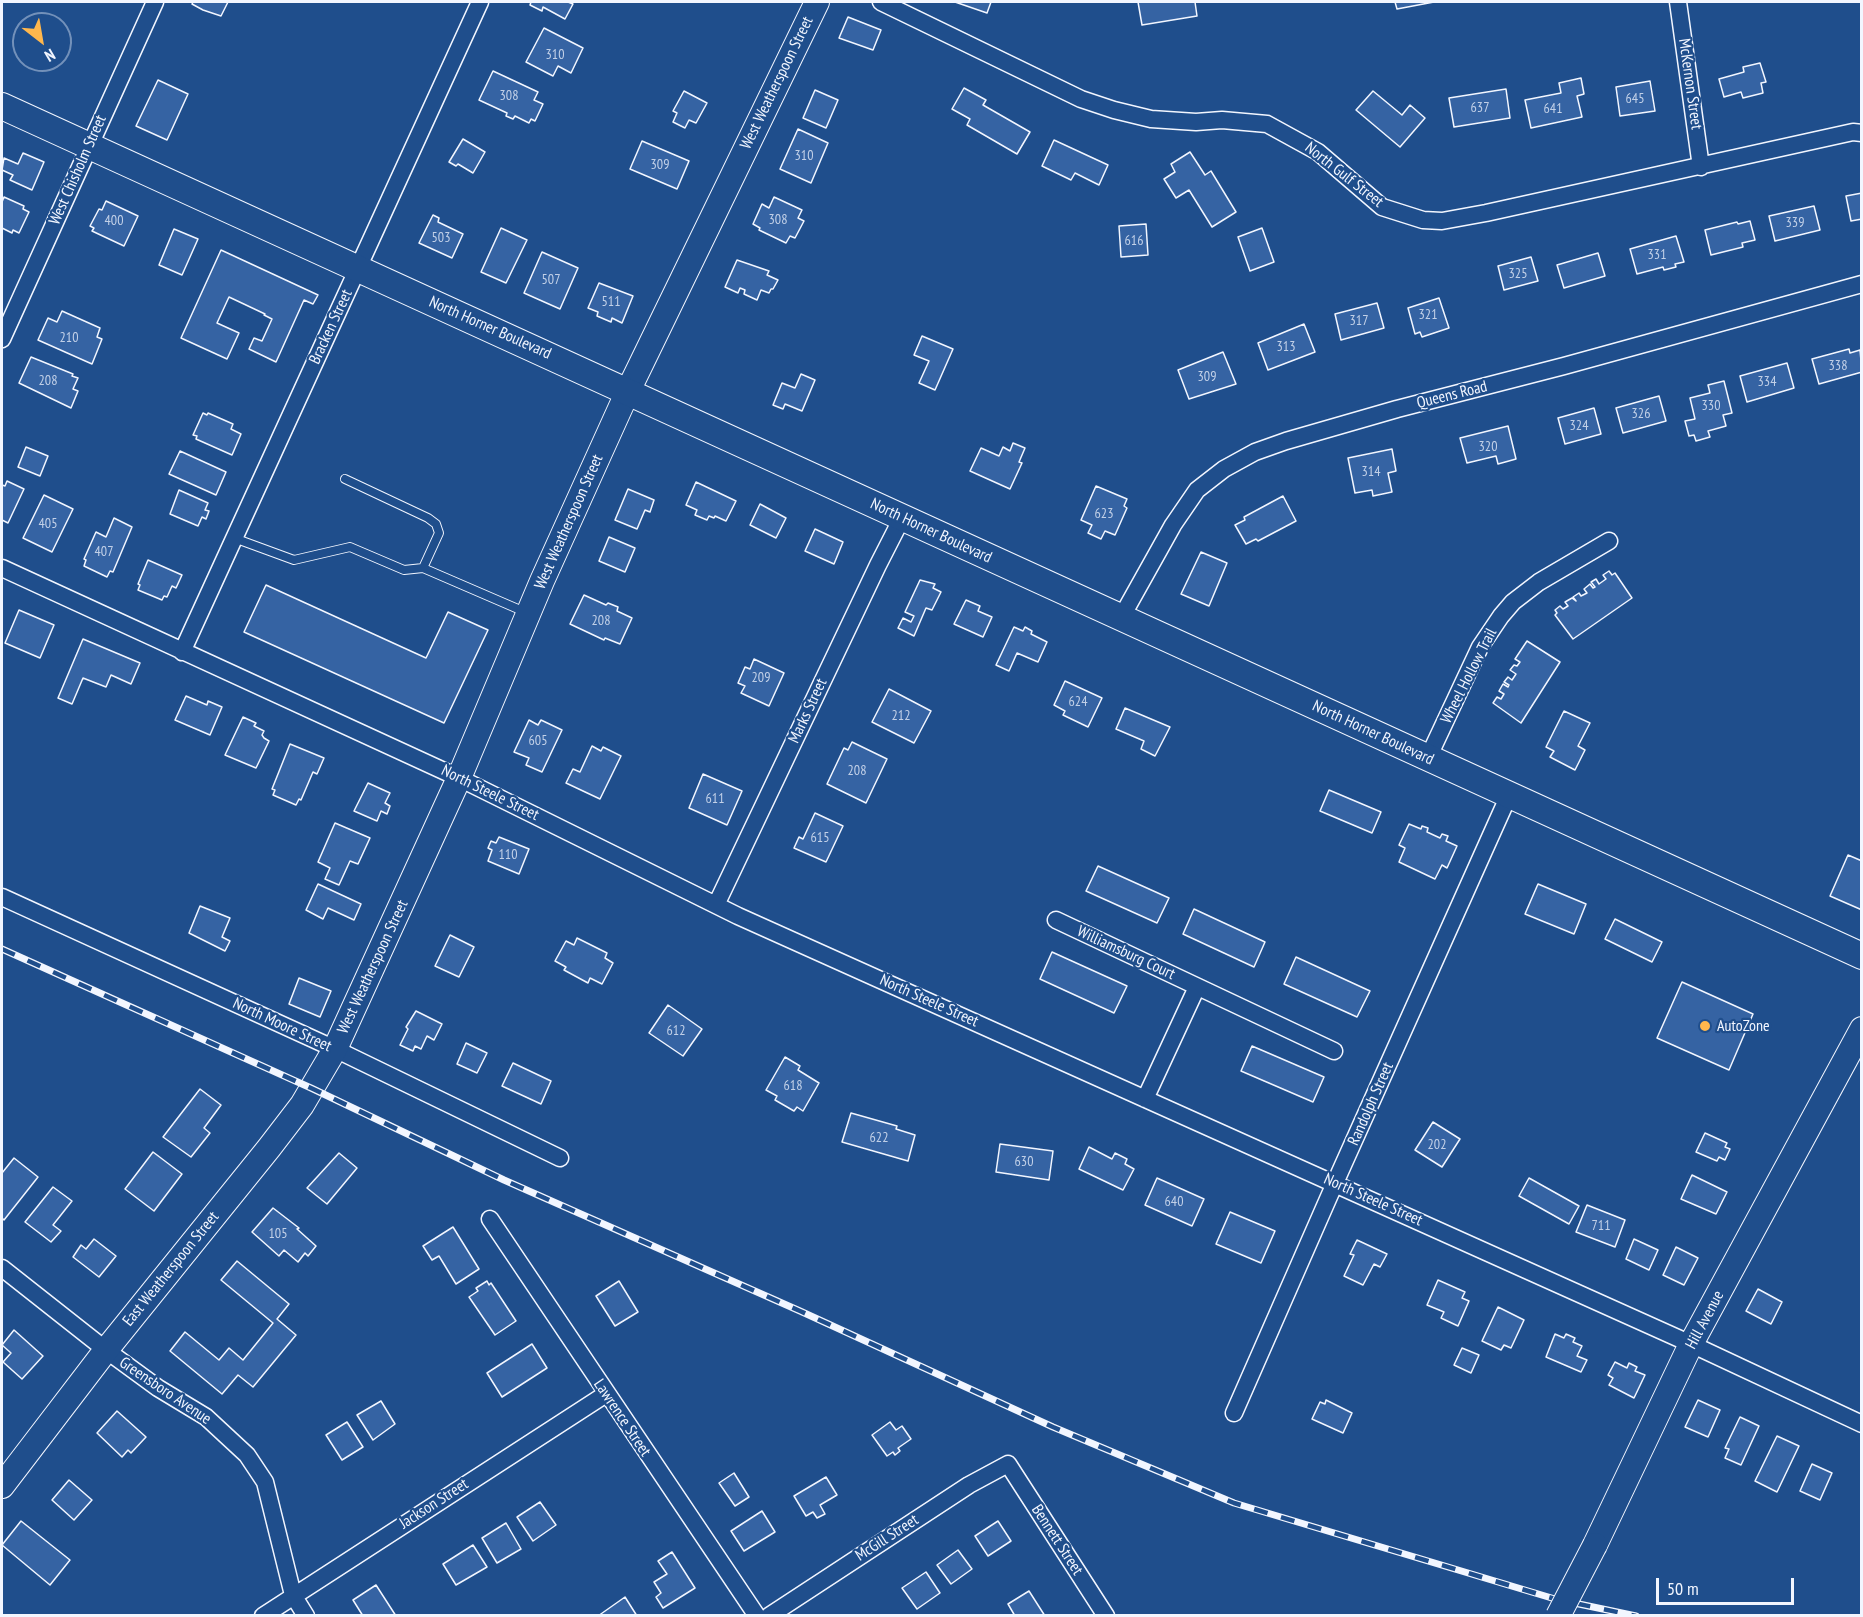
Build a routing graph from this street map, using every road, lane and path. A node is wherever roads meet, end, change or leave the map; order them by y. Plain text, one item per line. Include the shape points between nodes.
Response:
1 (155, 2) edge
2 (480, 2) edge
3 (817, 2) edge
4 (881, 2) edge
5 (1678, 2) edge
6 (2, 106) edge
7 (1862, 132) edge
8 (89, 146) junction
9 (1701, 167) junction
10 (358, 268) junction
11 (1862, 284) edge
12 (2, 339) edge
13 (628, 391) junction
14 (345, 479) dead end
15 (902, 518) junction
16 (234, 538) junction
17 (1609, 541) dead end
18 (2, 568) edge
19 (423, 568) junction
20 (528, 614) junction
21 (1121, 618) junction
22 (182, 652) junction
23 (1428, 758) junction
24 (459, 778) junction
25 (1509, 795) junction
26 (2, 897) edge
27 (716, 904) junction
28 (1056, 920) dead end
29 (1862, 956) edge
30 (1197, 987) junction
31 (1862, 1029) edge
32 (335, 1049) junction
33 (1334, 1051) dead end
34 (1145, 1098) junction
35 (560, 1158) dead end
36 (1335, 1183) junction
37 (490, 1219) dead end
38 (2, 1268) edge
39 (1691, 1344) junction
40 (105, 1350) junction
41 (606, 1394) junction
42 (1234, 1413) dead end
43 (1862, 1424) edge
44 (1008, 1464) joint
45 (2, 1486) edge
46 (293, 1595) junction
47 (263, 1616) edge
48 (306, 1616) edge
49 (757, 1616) edge
50 (769, 1616) edge
51 (1106, 1616) edge
52 (1558, 1616) edge

1 - 8 street, West Chisholm Street
2 - 10 street, Bracken Street
3 - 13 street, West Weatherspoon Street
4 - 9 street, North Gulf Street via 1081,99 1114,110 1151,119 1267,124 1318,152 1383,207 1423,220 1442,221 1486,213
5 - 9 street, McKernon Street
6 - 8 main road, North Horner Boulevard
7 - 9 street, North Gulf Street
8 - 10 main road, North Horner Boulevard
8 - 12 street, West Chisholm Street
10 - 13 main road, North Horner Boulevard
10 - 16 street, Bracken Street
11 - 21 street, Queens Road via 1397,409 1255,452 1197,490
13 - 15 main road, North Horner Boulevard
13 - 20 street, West Weatherspoon Street
14 - 19 lane via 436,524 439,532
15 - 21 main road, North Horner Boulevard
15 - 27 street, Marks Street
16 - 19 lane via 294,560 350,547 404,570
16 - 22 street, Bracken Street
17 - 23 street, Wheel Hollow Trail via 1539,582 1501,616 1480,647
18 - 22 street, North Steele Street
19 - 20 lane
20 - 24 street, West Weatherspoon Street
21 - 23 main road, North Horner Boulevard
22 - 24 street, North Steele Street
23 - 25 main road, North Horner Boulevard
24 - 27 street, North Steele Street
24 - 32 street, West Weatherspoon Street
25 - 29 main road, North Horner Boulevard
25 - 36 street, Randolph Street
26 - 32 street, North Moore Street
27 - 34 street, North Steele Street
28 - 30 street, Williamsburg Court
30 - 33 street, Williamsburg Court
30 - 34 street
31 - 39 street, Hill Avenue
32 - 35 street, North Moore Street
32 - 40 street, East Weatherspoon Street via 302,1105
34 - 36 street, North Steele Street
36 - 39 street, North Steele Street
36 - 42 street, Randolph Street
37 - 41 street, Lawrence Street
38 - 40 street, Greensboro Avenue
39 - 43 street, North Steele Street
39 - 52 street, Hill Avenue, bridge
40 - 45 street, East Weatherspoon Street
40 - 46 street, Greensboro Avenue via 206,1417 247,1455 265,1482
41 - 46 street, Jackson Street
41 - 49 street, Lawrence Street
44 - 50 street, McGill Street via 969,1485
44 - 51 street, Bennett Street
46 - 47 street, Jackson Street
46 - 48 street, Greensboro Avenue

